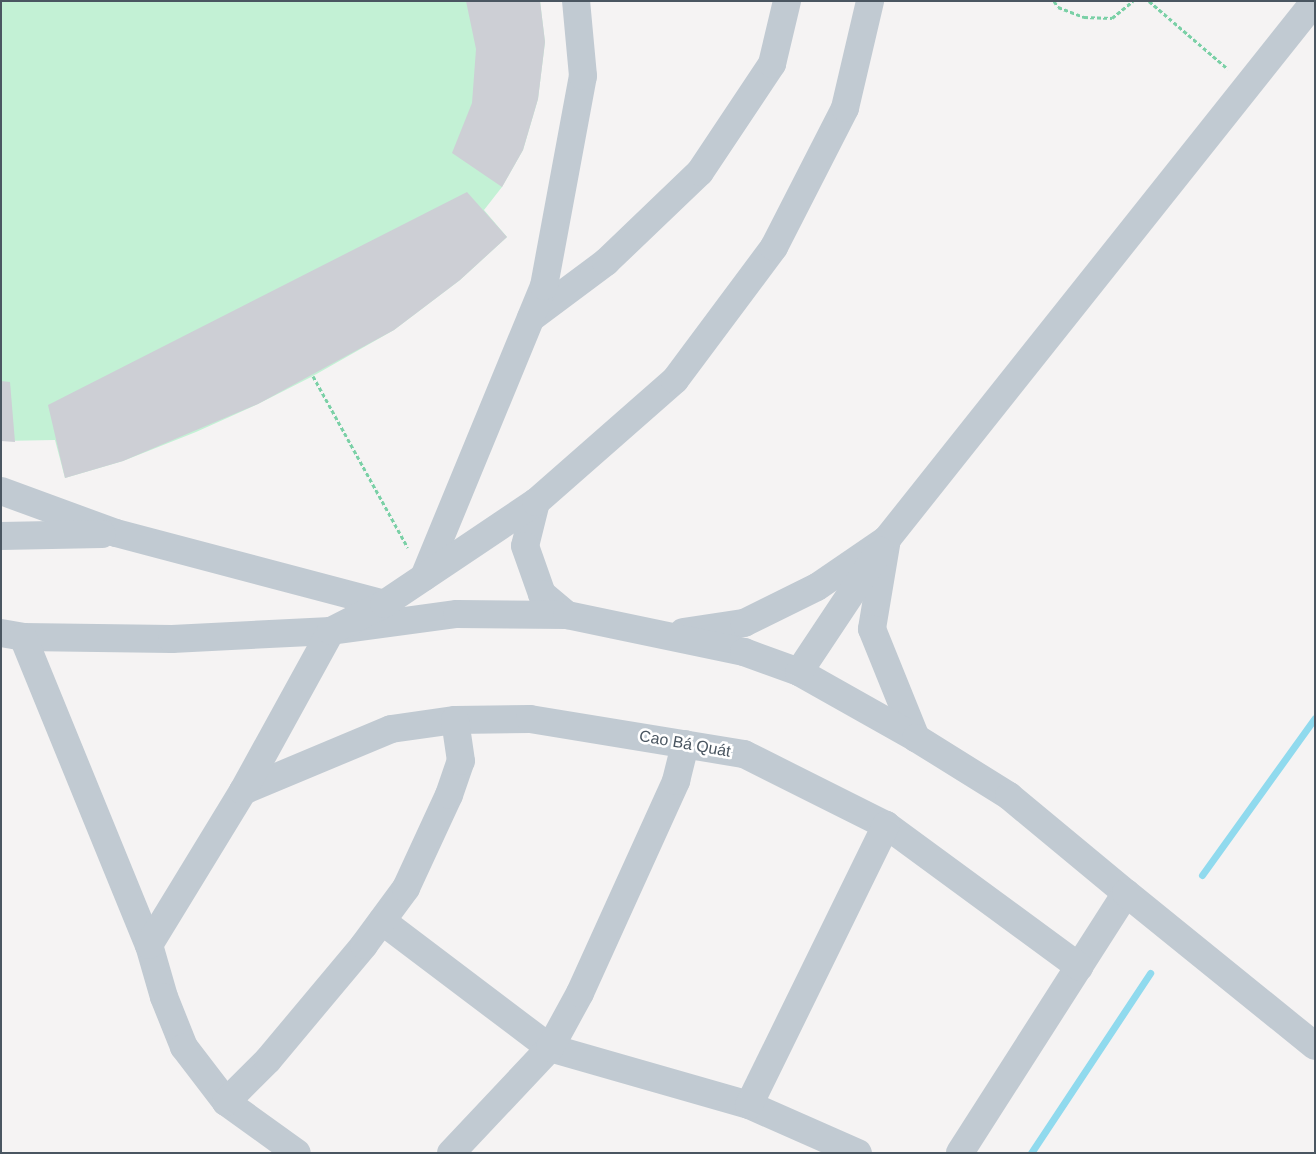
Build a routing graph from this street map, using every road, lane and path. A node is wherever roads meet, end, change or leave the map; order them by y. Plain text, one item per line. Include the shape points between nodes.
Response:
1 (576, 1) edge
2 (787, 1) edge
3 (870, 1) edge
4 (1054, 1) edge
5 (1133, 1) edge
6 (1149, 1) edge
7 (1315, 1) edge
8 (1248, 86) junction
9 (531, 318) junction
10 (313, 376) dead end
11 (1, 490) edge
12 (536, 502) junction
13 (116, 533) junction
14 (1, 536) edge
15 (887, 539) junction
16 (424, 578) junction
17 (384, 604) junction
18 (567, 615) junction
19 (331, 631) junction
20 (667, 634) junction
21 (12, 635) edge
22 (799, 672) junction
23 (455, 720) junction
24 (916, 738) junction
25 (685, 744) junction
26 (242, 791) junction
27 (886, 824) junction
28 (1126, 894) junction
29 (382, 921) junction
30 (149, 945) junction
31 (1079, 967) junction
32 (1315, 1046) edge
33 (550, 1048) junction
34 (226, 1102) junction
35 (749, 1105) junction
36 (297, 1153) edge
37 (451, 1153) edge
38 (858, 1153) edge
39 (960, 1153) edge

1 - 9 street via 584,76 544,286
2 - 9 street via 772,64 700,172 606,262
3 - 12 street via 846,108 774,247 675,380
4 - 5 path via 1058,7 1084,18 1112,18
6 - 8 path
7 - 8 street
8 - 15 street
9 - 16 street
10 - 16 path
11 - 13 street
12 - 16 street
12 - 18 street via 525,546 542,594
13 - 14 street
13 - 17 street
15 - 20 street via 816,586 744,623
15 - 22 street
15 - 24 street via 872,629
16 - 17 street
17 - 19 street
18 - 19 street via 457,614
18 - 20 street
19 - 21 street via 172,639
19 - 26 street
20 - 22 street via 744,652
21 - 30 street
22 - 24 street
23 - 25 street, Cao Bá Quát via 530,719
23 - 26 street, Cao Bá Quát via 391,729
23 - 29 street via 461,761 449,795 406,888
24 - 28 street via 1009,796
25 - 27 street, Cao Bá Quát via 744,754
25 - 33 street via 676,781 580,993
26 - 30 street
27 - 31 street, Cao Bá Quát
27 - 35 street
28 - 31 street
28 - 32 street
29 - 33 street
29 - 34 street via 268,1060
30 - 34 street via 164,997 184,1048
31 - 39 street
33 - 35 street
33 - 37 street
34 - 36 street
35 - 38 street

